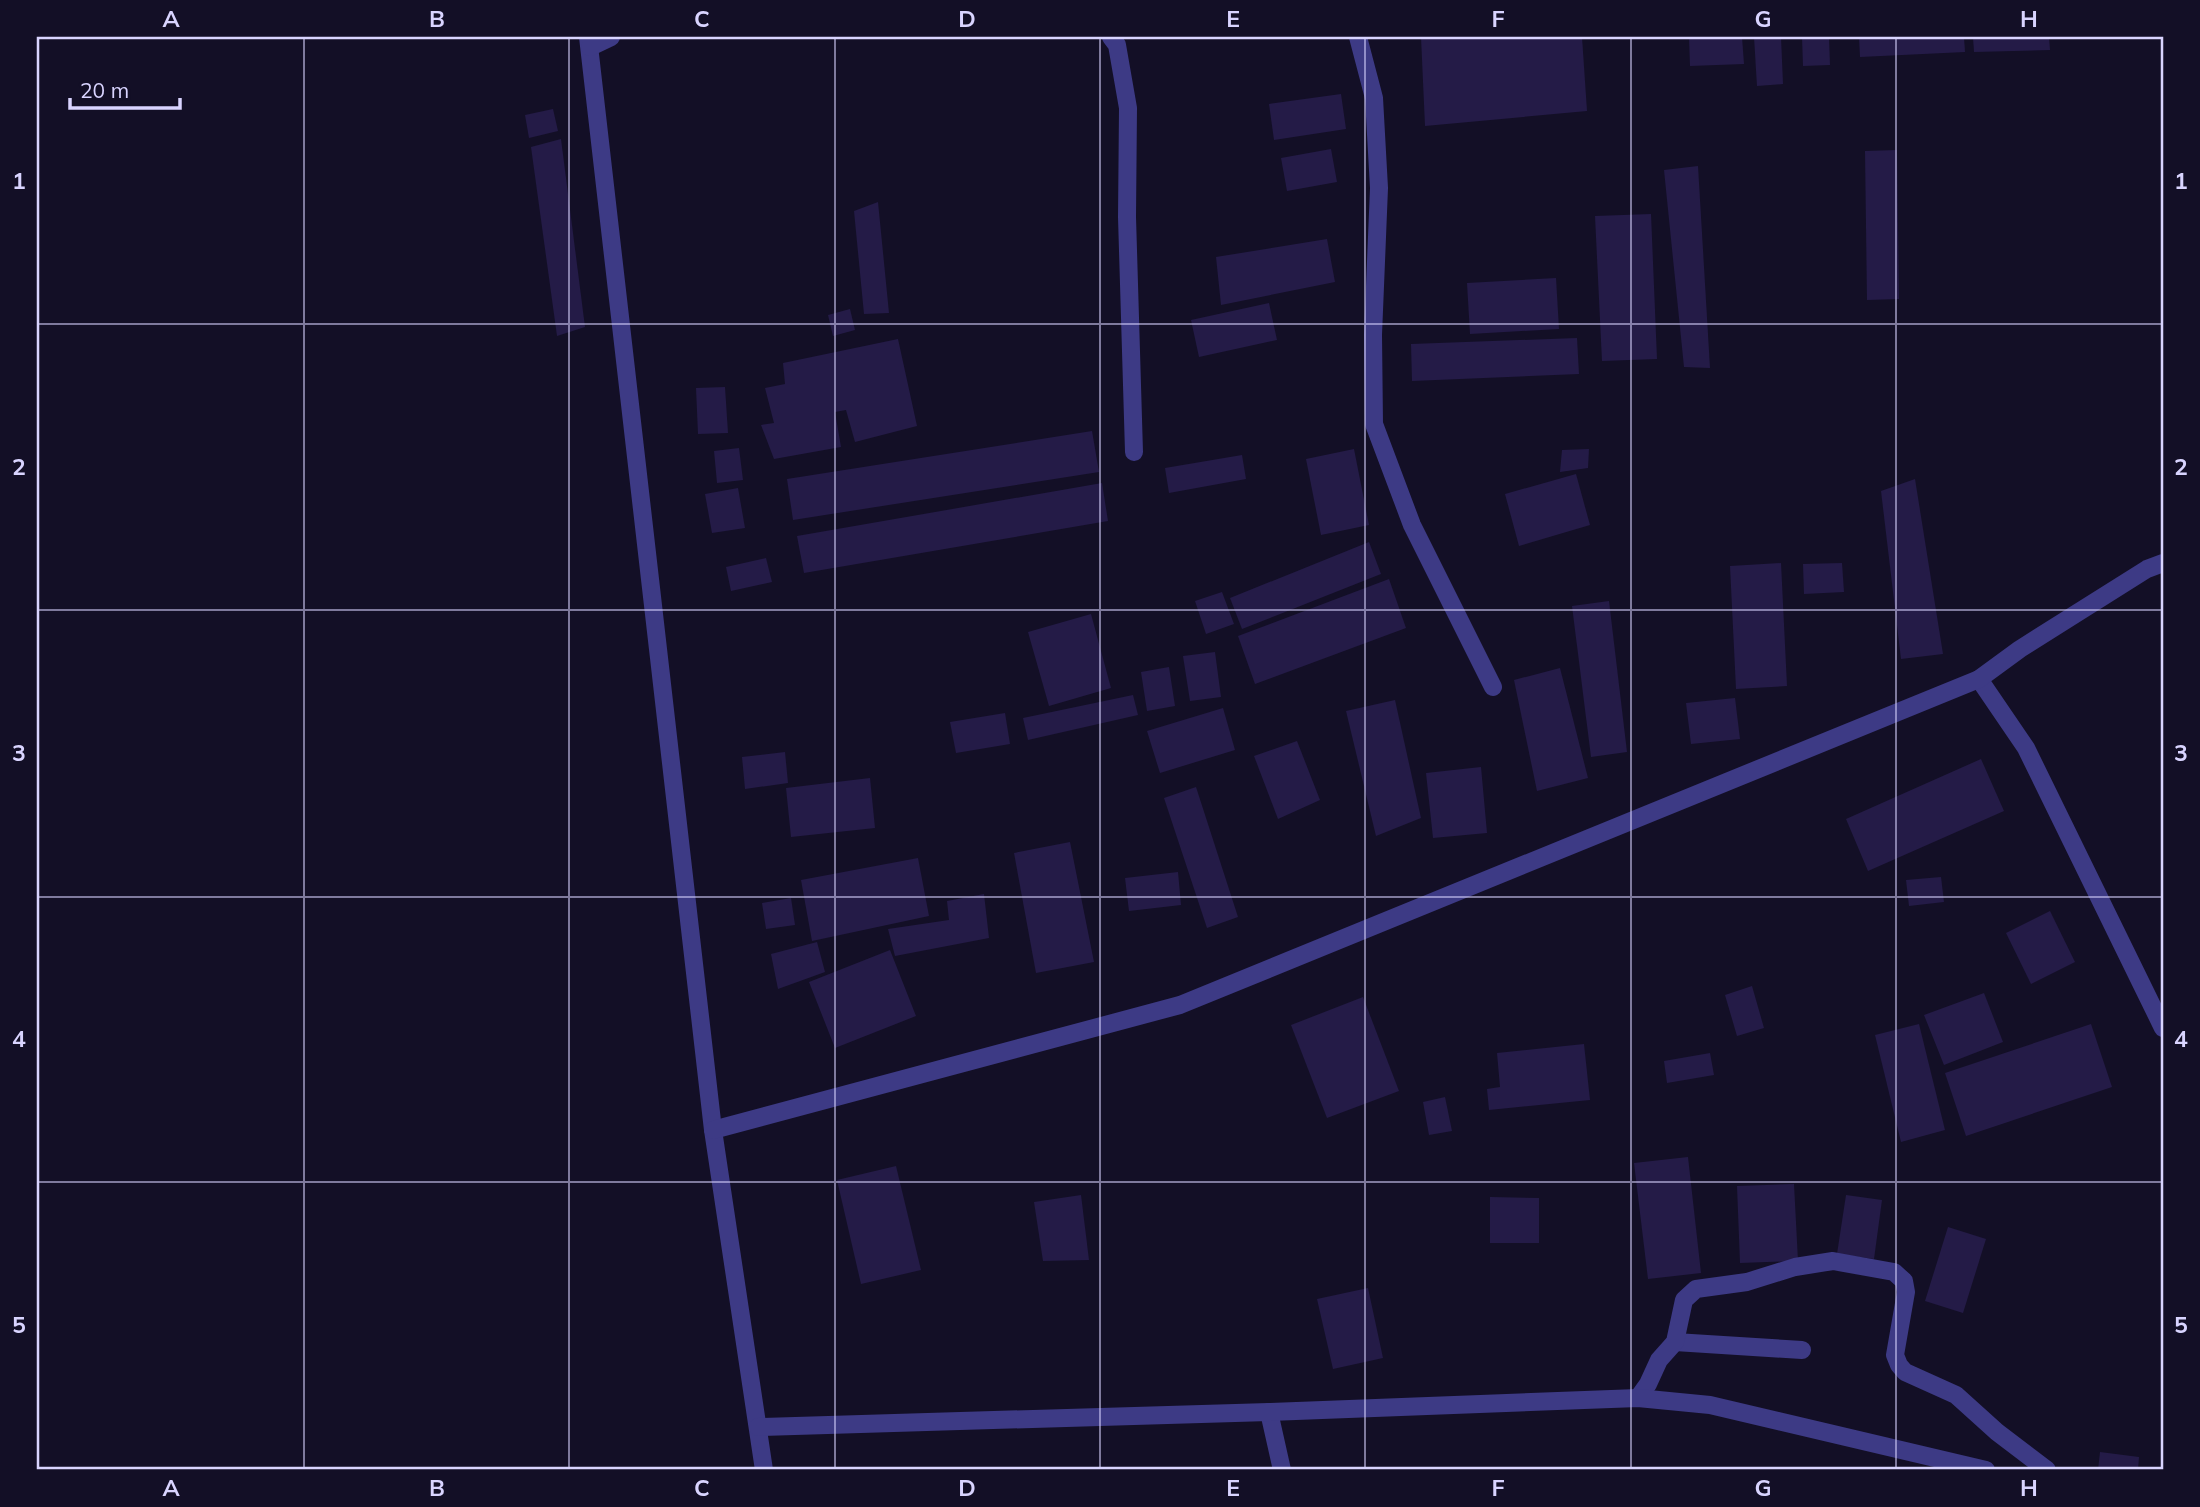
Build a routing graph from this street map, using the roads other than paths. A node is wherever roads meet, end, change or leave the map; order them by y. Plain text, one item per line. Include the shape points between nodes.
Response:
1 (611, 37) edge
2 (1111, 37) edge
3 (1359, 37) edge
4 (589, 42) edge
5 (1134, 452) dead end
6 (2163, 563) edge
7 (1979, 679) junction
8 (1493, 687) dead end
9 (2163, 1027) edge
10 (713, 1130) junction
11 (1675, 1342) junction
12 (1802, 1350) dead end
13 (1638, 1398) junction
14 (1269, 1412) junction
15 (758, 1427) junction
16 (764, 1470) edge
17 (1282, 1470) edge
18 (1986, 1470) edge
19 (2047, 1470) edge

1 - 4 street
2 - 5 street via 1117,45 1128,108
3 - 8 street via 1374,98 1379,188 1374,424 1412,525
4 - 10 street
6 - 7 street via 2043,634
7 - 9 street via 2026,748
7 - 10 street via 1180,1005
10 - 15 street
11 - 12 street
11 - 13 street
11 - 19 street via 1684,1300 1696,1289 1833,1261 1894,1272 1904,1281 1906,1292 1895,1355 1899,1365 1956,1395
13 - 14 street
13 - 18 street via 1710,1405
14 - 15 street
14 - 17 street
15 - 16 street

